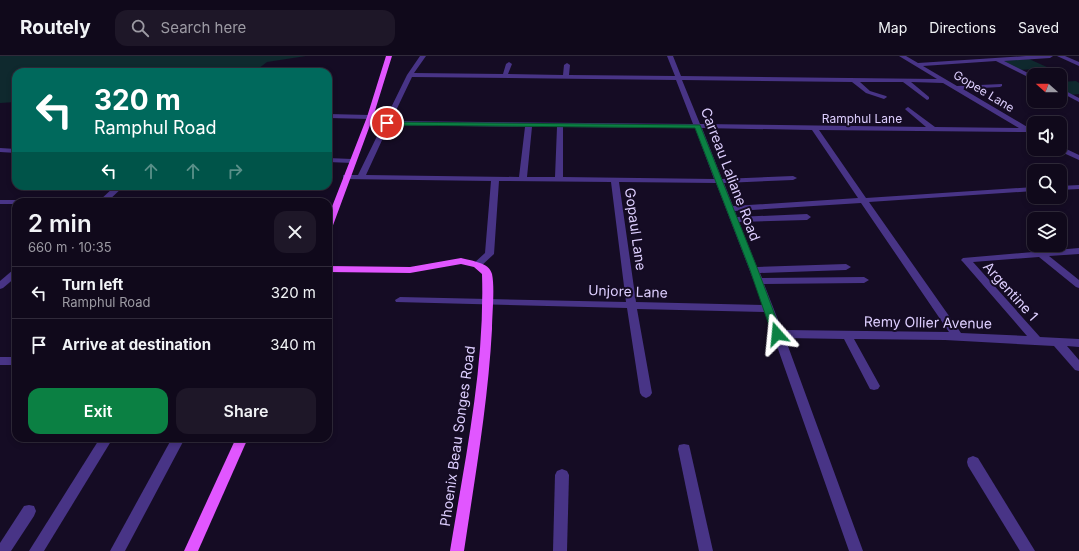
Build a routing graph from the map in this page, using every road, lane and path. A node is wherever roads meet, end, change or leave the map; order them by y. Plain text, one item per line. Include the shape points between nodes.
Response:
1 (390, 56) edge
2 (423, 56) edge
3 (670, 56) edge
4 (902, 56) edge
5 (989, 56) edge
6 (1050, 56) edge
7 (1060, 56) edge
8 (996, 60) junction
9 (509, 64) dead end
10 (918, 64) junction
11 (1079, 64) edge
12 (567, 65) dead end
13 (410, 75) junction
14 (1027, 75) edge
15 (505, 76) junction
16 (566, 77) junction
17 (679, 78) junction
18 (854, 80) junction
19 (904, 80) junction
20 (946, 81) junction
21 (1000, 85) dead end
22 (957, 88) junction
23 (1067, 94) edge
24 (884, 97) dead end
25 (927, 98) dead end
26 (1079, 100) edge
27 (908, 109) dead end
28 (332, 116) edge
29 (370, 117) junction
30 (387, 123) junction
31 (529, 124) junction
32 (560, 124) junction
33 (697, 126) junction
34 (814, 128) junction
35 (933, 129) junction
36 (1027, 130) joint
37 (3, 150) dead end
38 (12, 151) edge
39 (1067, 152) edge
40 (1079, 158) edge
41 (332, 160) edge
42 (352, 161) junction
43 (346, 177) junction
44 (361, 177) junction
45 (793, 178) dead end
46 (495, 179) junction
47 (523, 179) junction
48 (558, 180) junction
49 (615, 180) junction
50 (719, 181) junction
51 (1079, 187) edge
52 (1067, 188) edge
53 (116, 190) edge
54 (1027, 190) edge
55 (106, 198) edge
56 (865, 200) junction
57 (0, 202) edge
58 (12, 202) edge
59 (332, 208) edge
60 (730, 209) junction
61 (808, 217) dead end
62 (734, 220) junction
63 (1079, 251) edge
64 (1041, 254) junction
65 (477, 265) junction
66 (846, 267) dead end
67 (332, 269) edge
68 (754, 270) junction
69 (12, 276) edge
70 (864, 280) dead end
71 (758, 281) junction
72 (1079, 284) edge
73 (0, 286) edge
74 (400, 300) dead end
75 (488, 300) junction
76 (632, 306) junction
77 (768, 309) junction
78 (777, 334) junction
79 (847, 335) junction
80 (957, 336) junction
81 (1038, 341) junction
82 (1057, 342) junction
83 (1079, 343) edge
84 (0, 361) edge
85 (12, 361) edge
86 (1079, 367) edge
87 (874, 386) dead end
88 (646, 393) dead end
89 (104, 442) edge
90 (177, 442) edge
91 (240, 442) edge
92 (684, 449) dead end
93 (973, 462) dead end
94 (562, 475) dead end
95 (29, 511) dead end
96 (2, 551) edge
97 (36, 551) edge
98 (117, 551) edge
99 (191, 551) edge
100 (457, 551) edge
101 (560, 551) edge
102 (706, 551) edge
103 (856, 551) edge
104 (1028, 551) edge

1 - 29 main road
2 - 13 street
3 - 17 street, Carreau Laliane Road
4 - 10 street, Gopee Lane
5 - 8 street
6 - 8 street
7 - 11 street
8 - 10 street
8 - 14 street
9 - 15 street
10 - 20 street, Gopee Lane
12 - 16 street
13 - 15 street
13 - 30 street
15 - 16 street
16 - 17 street
17 - 18 street
17 - 33 street, Carreau Laliane Road
18 - 19 street
18 - 24 street via 868,92
19 - 20 street
19 - 25 street
20 - 22 street, Gopee Lane
21 - 22 street
22 - 36 street, Gopee Lane
23 - 26 street
27 - 35 street
28 - 29 street
29 - 42 main road
30 - 31 street, Ramphul Lane
30 - 44 street
31 - 32 street, Ramphul Lane
31 - 47 street
32 - 33 street, Ramphul Lane
32 - 48 street
33 - 34 street, Ramphul Lane
33 - 50 street, Carreau Laliane Road
34 - 35 street, Ramphul Lane
34 - 56 street
35 - 36 street, Ramphul Lane
37 - 38 street
39 - 40 street
41 - 42 street
42 - 43 main road
43 - 44 street
43 - 59 main road
44 - 46 street
45 - 50 street
46 - 47 street
46 - 65 street via 489,254
47 - 48 street
48 - 49 street
49 - 50 street
49 - 76 street, Gopaul Lane
50 - 60 street, Carreau Laliane Road
51 - 52 street
53 - 55 street
54 - 56 street
56 - 60 street
56 - 80 street
57 - 58 street
60 - 62 street, Carreau Laliane Road
61 - 62 street
62 - 68 street, Carreau Laliane Road
63 - 64 street
64 - 72 street
64 - 81 street, Argentine 1 via 968,259 967,262
65 - 67 main road via 456,261 410,270
65 - 75 main road, Phoenix Beau Songes Road via 487,274
66 - 68 street
68 - 71 street, Carreau Laliane Road
69 - 73 street
70 - 71 street
71 - 77 street, Carreau Laliane Road
74 - 75 street, Unjore Lane
75 - 76 street, Unjore Lane
75 - 100 main road, Phoenix Beau Songes Road via 484,375
76 - 77 street, Unjore Lane
76 - 88 street, Gopaul Lane
77 - 78 street, Carreau Laliane Road
78 - 79 street, Remy Ollier Avenue
78 - 103 street, Carreau Laliane Road
79 - 80 street, Remy Ollier Avenue
79 - 87 street
80 - 81 street, Remy Ollier Avenue
81 - 82 street, Remy Ollier Avenue
82 - 83 street, Remy Ollier Avenue
82 - 86 street
84 - 85 street
89 - 97 street
90 - 98 street
91 - 99 main road
92 - 102 street
93 - 104 street
94 - 101 street
95 - 96 street

